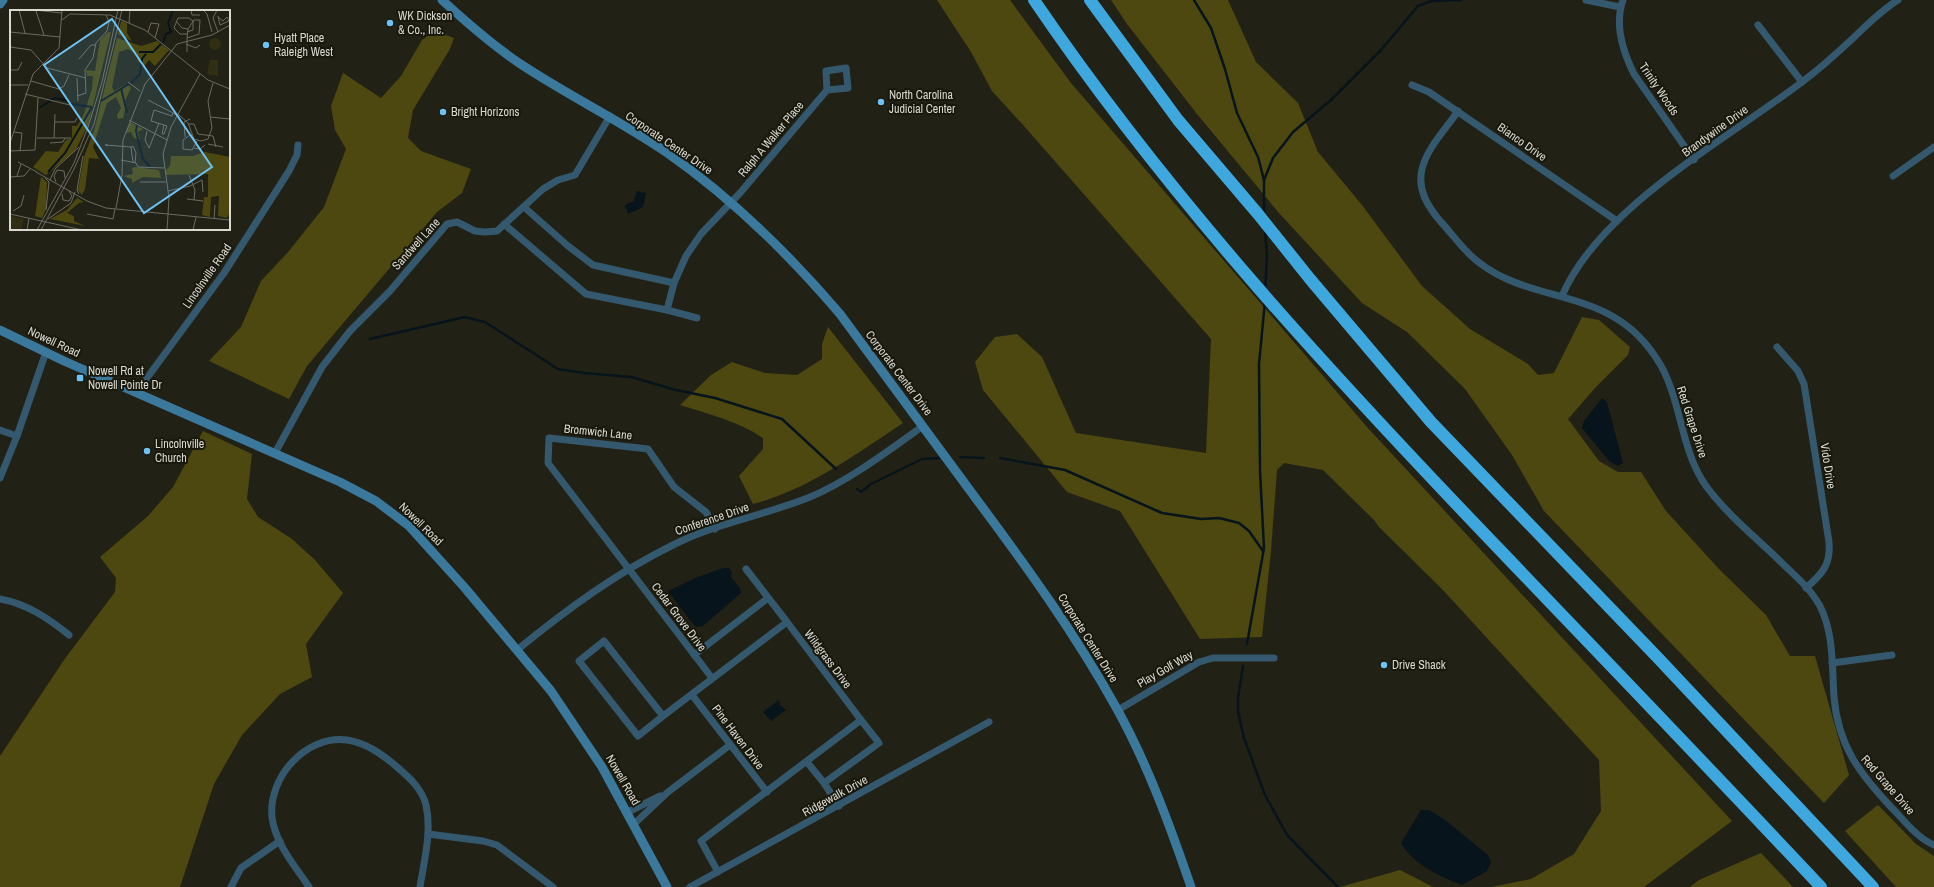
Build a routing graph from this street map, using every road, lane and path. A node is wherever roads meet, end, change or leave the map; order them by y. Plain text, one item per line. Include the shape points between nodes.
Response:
1 (3, 0) edge
2 (442, 0) edge
3 (1034, 0) edge
4 (1090, 0) edge
5 (1586, 0) edge
6 (1898, 0) edge
7 (1621, 3) edge
8 (0, 4) edge
9 (1758, 25) dead end
10 (1802, 82) junction
11 (1412, 85) dead end
12 (827, 90) dead end
13 (1458, 111) junction
14 (610, 116) junction
15 (298, 145) dead end
16 (1934, 147) edge
17 (1694, 160) junction
18 (1893, 176) dead end
19 (731, 202) junction
20 (524, 207) junction
21 (1617, 221) junction
22 (504, 224) junction
23 (674, 283) junction
24 (1562, 296) junction
25 (667, 310) junction
26 (697, 318) dead end
27 (0, 330) edge
28 (1777, 348) dead end
29 (46, 352) junction
30 (136, 393) junction
31 (923, 426) junction
32 (0, 430) edge
33 (17, 436) junction
34 (275, 453) junction
35 (0, 478) edge
36 (715, 529) junction
37 (628, 569) junction
38 (746, 569) dead end
39 (1806, 588) junction
40 (768, 598) junction
41 (0, 599) edge
42 (786, 622) junction
43 (69, 635) dead end
44 (517, 650) junction
45 (694, 655) junction
46 (1892, 655) dead end
47 (1274, 658) dead end
48 (1832, 663) junction
49 (712, 678) junction
50 (692, 695) junction
51 (1118, 710) junction
52 (663, 716) junction
53 (861, 720) junction
54 (989, 722) dead end
55 (730, 745) junction
56 (807, 762) junction
57 (824, 783) junction
58 (668, 792) junction
59 (767, 792) junction
60 (839, 806) junction
61 (628, 812) junction
62 (634, 824) junction
63 (428, 834) junction
64 (280, 840) junction
65 (1934, 845) edge
66 (718, 872) junction
67 (231, 887) edge
68 (309, 887) edge
69 (420, 887) edge
70 (553, 887) edge
71 (667, 887) edge
72 (690, 887) edge
73 (1191, 887) edge
74 (1821, 887) edge
75 (1873, 887) edge

1 - 8 street
2 - 14 street, Corporate Center Drive via 477,31 519,62
3 - 74 highway via 1097,88 1234,261 1425,472
4 - 75 highway via 1178,120 1431,422
5 - 7 street
6 - 10 street, Brandywine Drive via 1881,11
7 - 17 street, Trinity Woods via 1620,34 1629,64
9 - 10 street
10 - 17 street, Brandywine Drive
11 - 13 street, Bianco Drive via 1429,92
12 - 19 street, Ralph A Walker Place
13 - 21 street, Bianco Drive
13 - 24 street, Red Grape Drive via 1428,153 1422,169 1421,185 1427,202 1461,245 1481,264 1504,277
14 - 19 street, Corporate Center Drive via 665,152
14 - 20 street, Sandwell Lane via 575,175 543,188
15 - 30 street, Lincolnville Road via 297,155 289,171 224,273
16 - 18 street
17 - 21 street, Brandywine Drive via 1662,182
19 - 23 street, Ralph A Walker Place via 701,234 686,256
19 - 31 street, Corporate Center Drive via 786,253 821,292
20 - 22 street, Sandwell Lane
20 - 23 street via 593,265
21 - 24 street, Brandywine Drive via 1581,264
22 - 25 street via 586,294
22 - 34 street, Sandwell Lane via 497,231 485,232 475,231 457,222 447,224 390,291 350,331 322,367
23 - 25 street, Ralph A Walker Place
24 - 39 street, Red Grape Drive via 1594,307 1615,318 1644,342 1664,373 1689,453 1701,478 1713,495
25 - 26 street
27 - 29 street, Nowell Road
28 - 39 street, Vido Drive via 1798,371 1804,384 1829,542 1827,566
29 - 30 street, Nowell Road
29 - 33 street
30 - 34 street, Nowell Road
31 - 36 street, Conference Drive via 836,484 811,497
31 - 51 street, Corporate Center Drive via 1050,600
32 - 33 street
33 - 35 street
34 - 44 street, Nowell Road via 353,489 393,513 431,549
36 - 37 street, Conference Drive via 674,544
36 - 37 street, Bromwich Lane via 706,512 674,487 648,449 550,438 548,463
37 - 44 street, Conference Drive via 589,594
37 - 45 street, Cedar Grove Drive
38 - 40 street, Wildgrass Drive
39 - 48 street, Red Grape Drive via 1824,615
40 - 42 street, Wildgrass Drive
40 - 45 street
41 - 43 street via 15,602 37,612
42 - 49 street
42 - 53 street, Wildgrass Drive
44 - 61 street, Nowell Road via 572,719
45 - 49 street, Cedar Grove Drive
46 - 48 street
47 - 51 street, Play Golf Way via 1213,658 1199,662
48 - 65 street, Red Grape Drive via 1836,710 1844,741 1853,762 1912,829
49 - 50 street
50 - 52 street
50 - 55 street, Pine Haven Drive
51 - 73 street, Corporate Center Drive via 1158,795
52 - 52 street via 604,641 579,661 638,736
53 - 56 street
53 - 57 street, Wildgrass Drive via 878,743
54 - 60 street, Ridgewalk Drive
55 - 58 street
55 - 59 street, Pine Haven Drive
56 - 57 street
56 - 59 street
57 - 60 street
58 - 61 street
58 - 62 street
59 - 66 street via 701,841
60 - 66 street, Ridgewalk Drive
61 - 62 street, Nowell Road
62 - 71 street, Nowell Road
63 - 64 street via 426,805 418,787 410,778 370,748 348,740 335,740 318,744 301,754 279,779 273,798 272,817
63 - 69 street
63 - 70 street via 497,845
64 - 67 street via 241,868
64 - 68 street
66 - 72 street, Ridgewalk Drive

